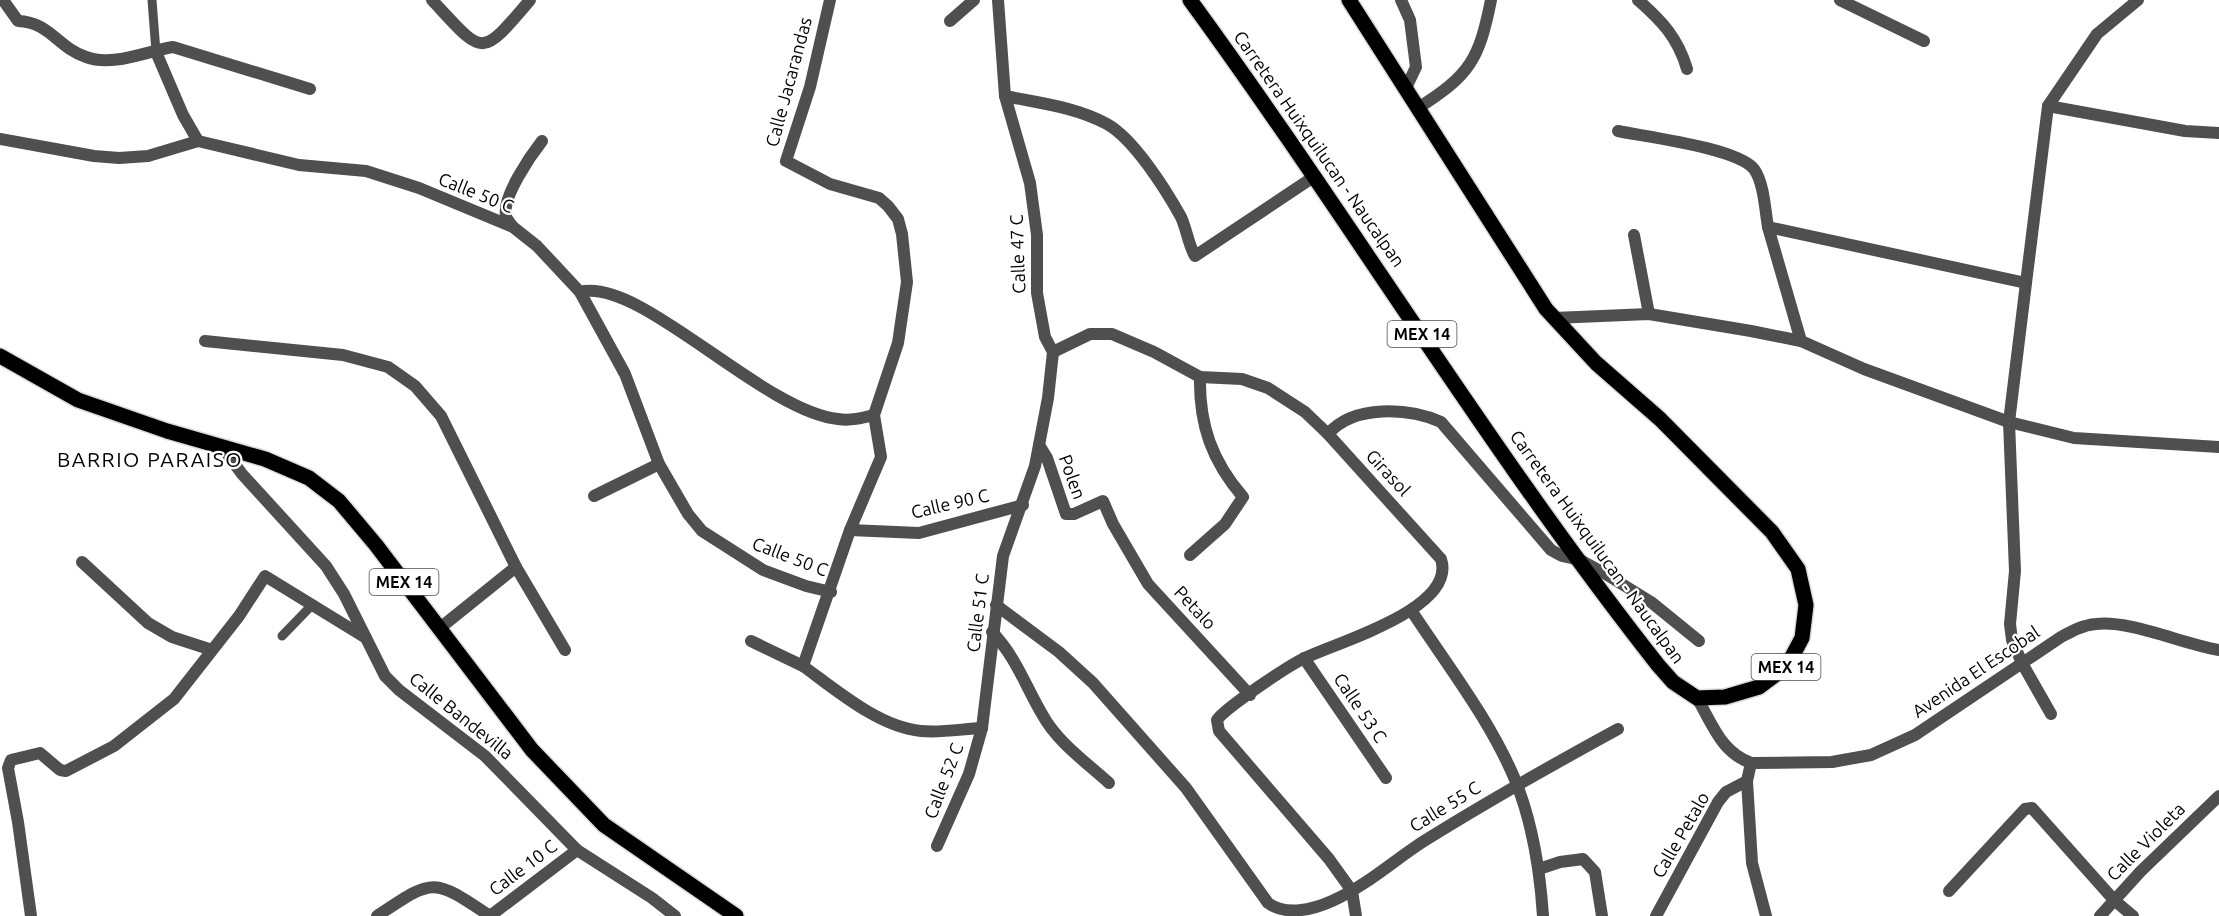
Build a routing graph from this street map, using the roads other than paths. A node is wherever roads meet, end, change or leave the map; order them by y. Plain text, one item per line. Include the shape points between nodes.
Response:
1 (3, 0) edge
2 (152, 0) edge
3 (432, 0) edge
4 (530, 0) edge
5 (830, 0) edge
6 (974, 0) edge
7 (998, 0) edge
8 (1190, 0) edge
9 (1348, 0) edge
10 (1401, 0) edge
11 (1491, 0) edge
12 (1638, 0) edge
13 (1840, 0) edge
14 (2138, 0) edge
15 (950, 21) dead end
16 (1924, 41) dead end
17 (156, 52) junction
18 (1687, 69) dead end
19 (1406, 88) junction
20 (310, 89) dead end
21 (1005, 96) junction
22 (2048, 106) junction
23 (1418, 108) junction
24 (1618, 131) dead end
25 (2219, 133) edge
26 (0, 139) edge
27 (198, 141) junction
28 (542, 141) dead end
29 (1315, 176) junction
30 (1768, 226) junction
31 (513, 227) junction
32 (1634, 235) dead end
33 (2026, 282) junction
34 (580, 292) junction
35 (1648, 314) junction
36 (1554, 318) junction
37 (205, 341) dead end
38 (1801, 341) junction
39 (1053, 352) junction
40 (0, 356) edge
41 (1200, 377) junction
42 (874, 415) junction
43 (2009, 422) junction
44 (1328, 434) junction
45 (1039, 445) junction
46 (2219, 447) edge
47 (224, 448) junction
48 (658, 464) junction
49 (594, 496) dead end
50 (1023, 505) junction
51 (850, 530) junction
52 (1121, 538) joint
53 (1190, 555) dead end
54 (1580, 560) junction
55 (82, 562) dead end
56 (516, 567) junction
57 (831, 592) junction
58 (313, 604) junction
59 (996, 605) junction
60 (1411, 610) junction
61 (440, 628) junction
62 (992, 632) junction
63 (282, 636) dead end
64 (367, 638) junction
65 (751, 641) dead end
66 (1699, 641) dead end
67 (212, 650) junction
68 (566, 650) dead end
69 (2219, 650) edge
70 (1304, 658) junction
71 (2022, 663) junction
72 (803, 666) junction
73 (1250, 695) junction
74 (1697, 698) junction
75 (2051, 714) dead end
76 (982, 728) junction
77 (1618, 729) dead end
78 (1751, 763) junction
79 (1386, 778) dead end
80 (1747, 781) junction
81 (1109, 783) dead end
82 (1516, 784) junction
83 (2219, 796) edge
84 (937, 846) dead end
85 (578, 850) junction
86 (1539, 869) junction
87 (1352, 891) junction
88 (1948, 891) dead end
89 (2114, 900) junction
90 (1284, 913) edge
91 (31, 916) edge
92 (377, 916) edge
93 (490, 916) edge
94 (675, 916) edge
95 (736, 916) edge
96 (1356, 916) edge
97 (1543, 916) edge
98 (1602, 916) edge
99 (1656, 916) edge
100 (1766, 916) edge
101 (2100, 916) edge
102 (2133, 916) edge

1 - 17 street via 18,21 35,22 88,58 102,60
2 - 17 lane
3 - 4 street via 462,33 479,44 497,39
5 - 42 street, Calle Jacarandas via 810,87 786,161 830,184 879,198 898,219 908,282 898,343
6 - 15 street
7 - 21 street, Calle 47 C
8 - 29 main road, Carretera Huixquilucan - Naucalpan / MEX 14
9 - 19 main road, MEX 14
10 - 19 street via 1410,20 1416,67
11 - 23 street via 1483,40 1470,67 1452,86
12 - 18 street via 1665,23 1681,48
13 - 16 street
14 - 22 street via 2097,34
17 - 20 street via 177,48
17 - 27 street
19 - 23 main road, MEX 14
21 - 29 street via 1072,110 1109,125 1126,139 1174,205 1195,256
21 - 39 street, Calle 47 C via 1030,183 1037,236 1037,293 1043,330
22 - 25 street via 2185,131
22 - 33 street
23 - 36 main road, MEX 14 via 1509,255
24 - 30 street via 1728,154 1747,162 1758,176
26 - 27 street via 119,158 148,156
27 - 31 street, Calle 50 C via 299,165 366,171
28 - 31 street via 516,180 506,214
29 - 54 main road, Carretera Huixquilucan - Naucalpan / MEX 14
30 - 33 street
30 - 38 street
31 - 34 street, Calle 50 C via 537,246
32 - 35 street
33 - 43 street
34 - 42 street via 603,291 636,303 764,390 818,413 840,420
34 - 48 street, Calle 50 C via 625,374
35 - 36 street
35 - 38 street
36 - 74 main road, MEX 14 via 1772,532 1798,568 1806,605 1802,638 1787,666 1759,687 1725,697
37 - 56 street via 343,355 388,367 415,386 441,416
38 - 43 street via 1874,373
39 - 41 street via 1090,334 1112,334
39 - 45 street
40 - 47 main road, MEX 14 via 78,400
41 - 44 street via 1254,381 1305,412
41 - 53 street via 1199,402 1208,443 1243,498 1214,535
42 - 51 street via 881,457
43 - 46 street via 2074,438
43 - 71 street via 2015,571 2010,624
44 - 54 street via 1336,425 1361,415 1421,413 1441,422 1551,550
44 - 60 street, Girasol via 1441,559 1443,579
45 - 50 street
45 - 52 street, Polen via 1066,514 1103,501
47 - 61 main road, MEX 14 via 265,459 309,478 339,501
47 - 64 street, Calle Bandevilla via 242,474 327,566
48 - 49 street
48 - 57 street, Calle 50 C via 688,514 716,542 763,570
50 - 51 street, Calle 90 C via 919,533
50 - 59 street, Calle 51 C via 1006,545
51 - 57 street
52 - 73 street, Petalo via 1148,584
54 - 66 street via 1651,602
54 - 74 main road, Carretera Huixquilucan - Naucalpan / MEX 14 via 1658,665 1673,682
55 - 67 street via 148,623 172,637
56 - 61 street
56 - 68 street
57 - 72 street
58 - 63 lane
58 - 64 street
58 - 67 street via 265,576
59 - 62 street, Calle 51 C
59 - 90 street via 1093,683 1186,788 1268,903
60 - 70 street, Girasol
60 - 82 street via 1491,732
61 - 95 main road, MEX 14 via 532,750 604,825
62 - 76 street, Calle 51 C
62 - 81 street via 1009,649 1042,715 1058,736
64 - 85 street, Calle Bandevilla via 386,676 399,690 485,756
65 - 72 street
67 - 91 street via 174,699 114,746 86,762 63,771 40,753 9,763
69 - 71 street, Avenida El Escobal via 2098,623 2061,637
70 - 73 street, Girasol
70 - 79 street, Calle 53 C
71 - 75 street
71 - 78 street, Avenida El Escobal via 1915,735 1872,755 1832,762
72 - 76 street via 864,710 907,728 928,732
73 - 87 street, Girasol via 1220,716 1219,731 1302,826
74 - 78 street via 1723,744 1735,757
76 - 84 street, Calle 52 C via 969,774
77 - 82 street, Calle 55 C
78 - 80 street
80 - 99 street, Calle Petalo via 1726,792 1718,802
80 - 100 street via 1752,863
82 - 86 street
82 - 87 street, Calle 55 C
83 - 89 street, Calle Violeta
85 - 93 street, Calle 10 C
85 - 94 street, Calle Bandevilla
86 - 97 street
86 - 98 street via 1583,859 1595,872
87 - 90 street, Calle 55 C via 1331,902
87 - 96 street
88 - 89 street via 2029,807
89 - 101 street, Calle Violeta
89 - 102 street
92 - 93 street, Calle 10 C via 419,888 428,887 453,891

